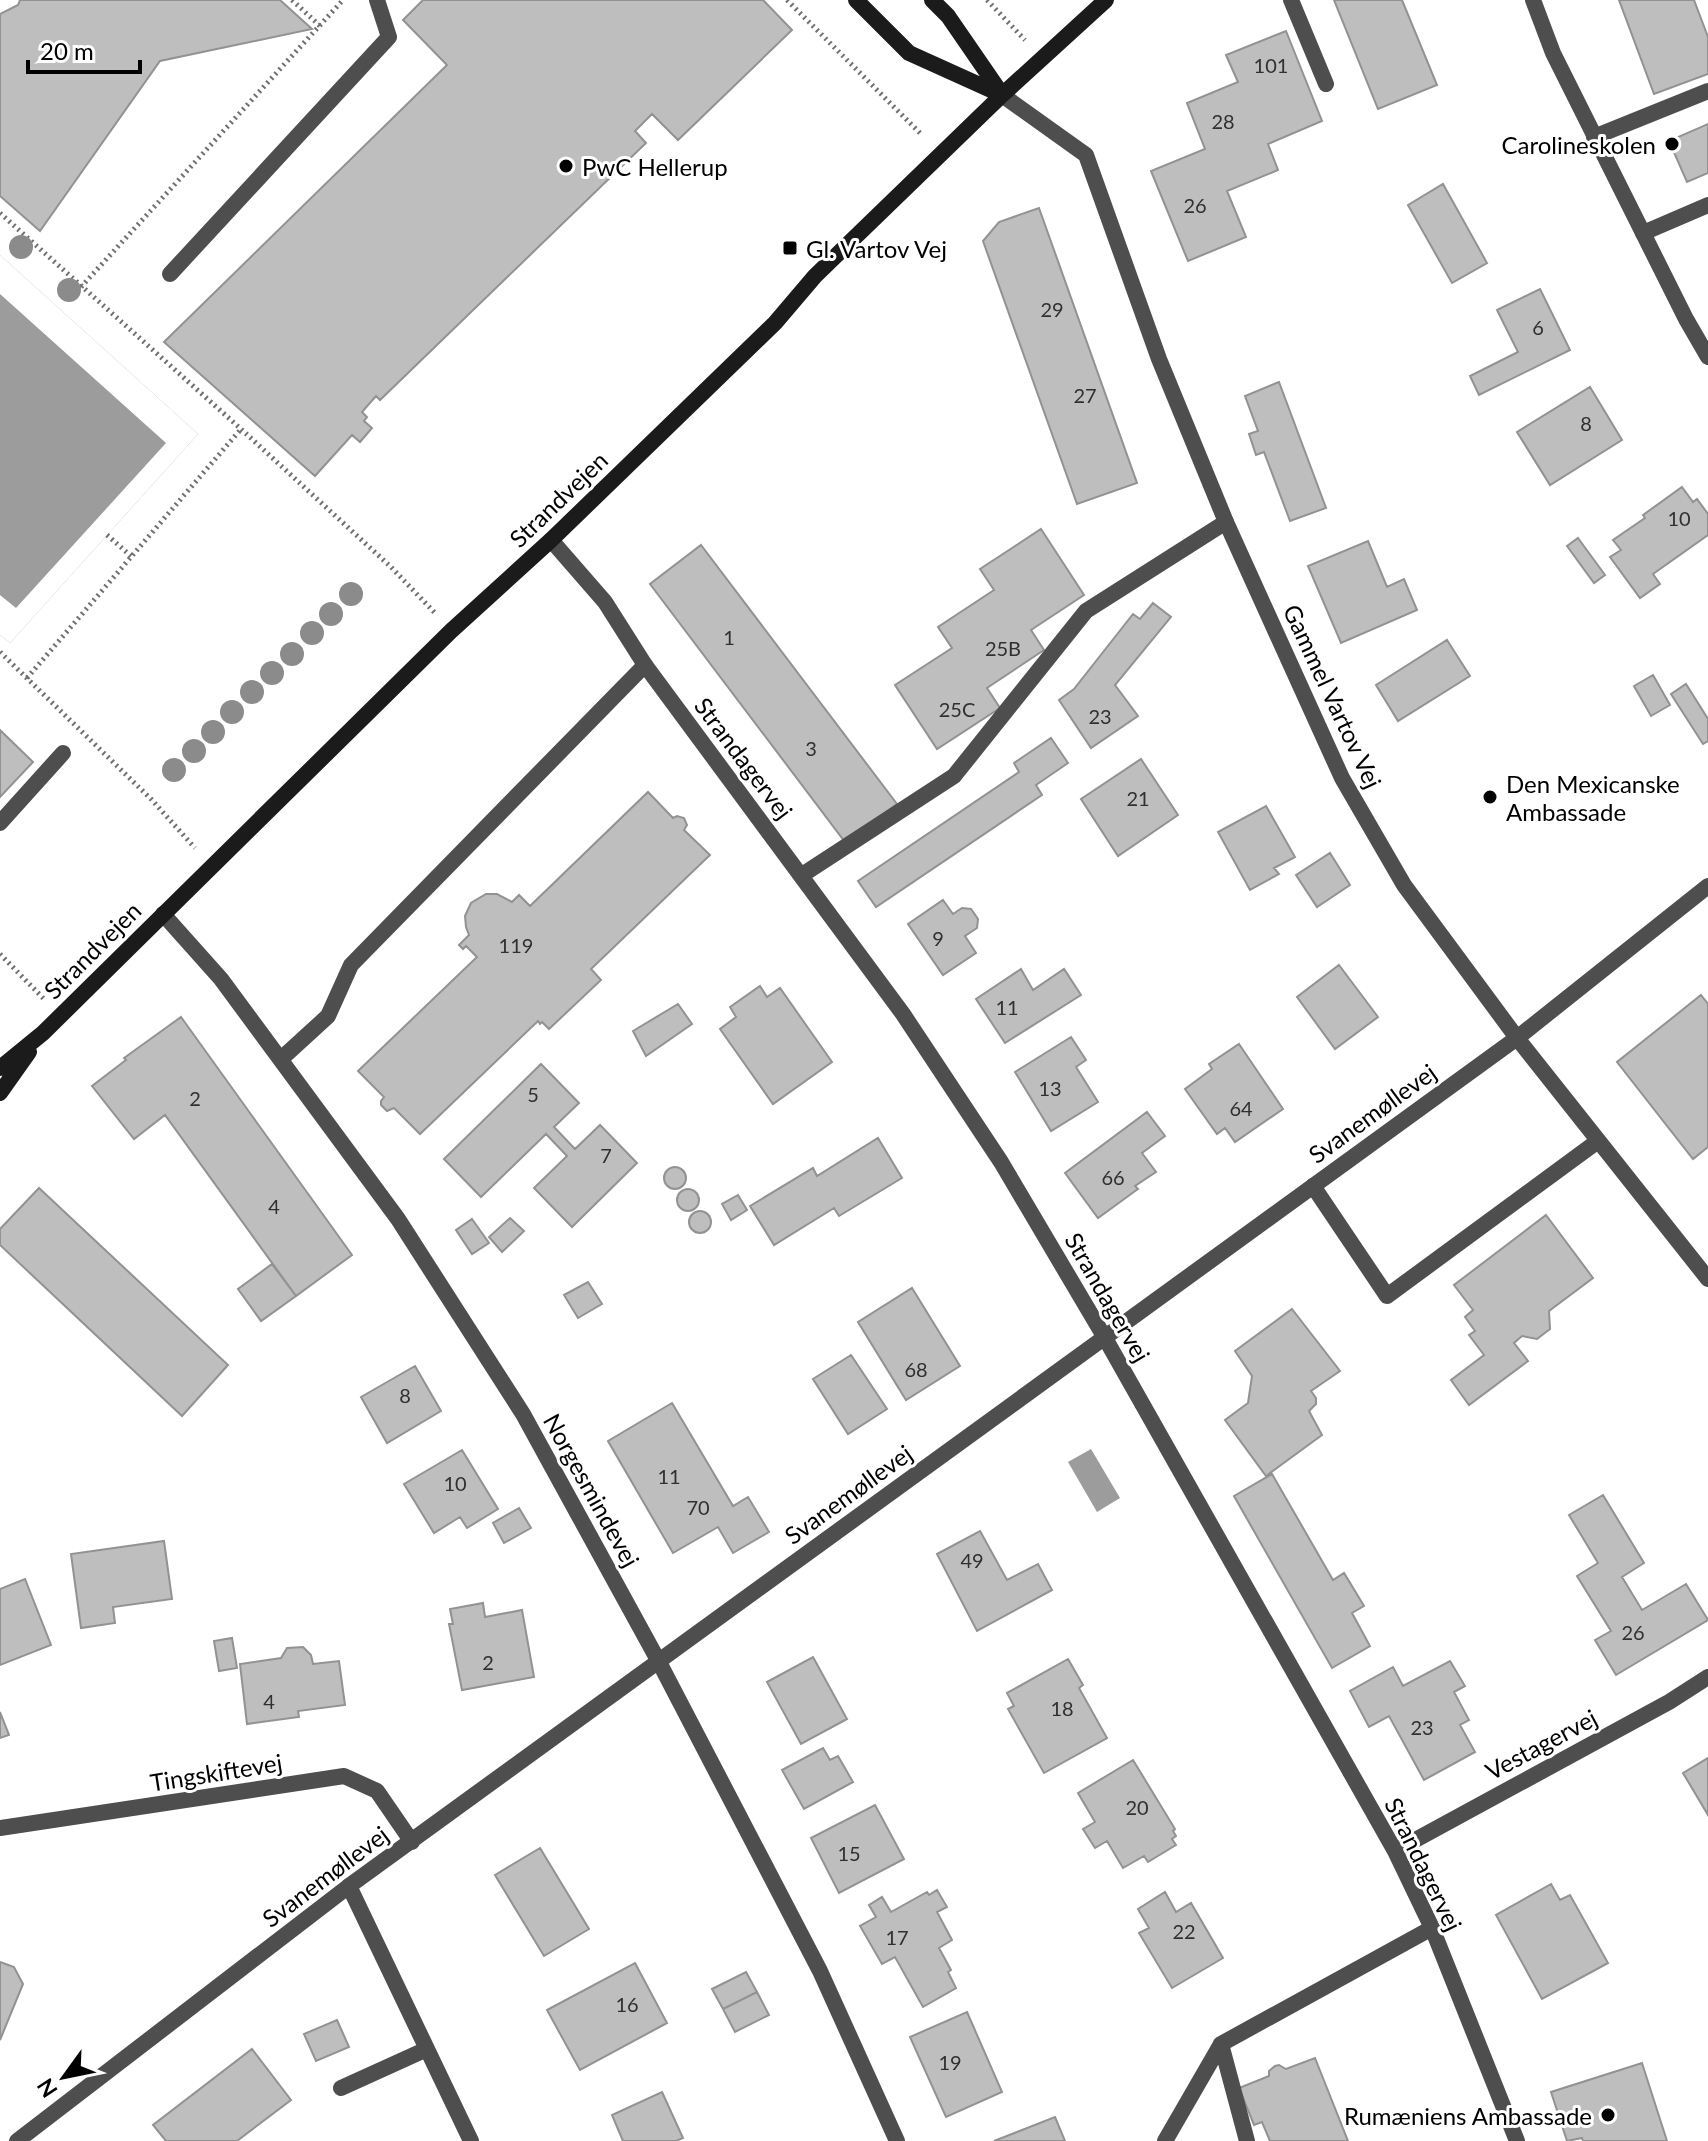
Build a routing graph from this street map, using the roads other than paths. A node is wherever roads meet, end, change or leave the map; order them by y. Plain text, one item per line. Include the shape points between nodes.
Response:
1 (377, 0) edge
2 (856, 0) edge
3 (932, 0) edge
4 (1106, 0) edge
5 (1291, 0) edge
6 (1533, 0) edge
7 (1326, 84) dead end
8 (1708, 91) edge
9 (1002, 95) junction
10 (1594, 137) junction
11 (1708, 205) edge
12 (1643, 233) junction
13 (170, 274) dead end
14 (1708, 357) edge
15 (1226, 522) junction
16 (551, 540) junction
17 (645, 665) junction
18 (63, 753) dead end
19 (0, 823) edge
20 (802, 875) junction
21 (1708, 886) edge
22 (163, 914) junction
23 (43, 1033) junction
24 (1517, 1038) junction
25 (281, 1059) junction
26 (0, 1068) edge
27 (0, 1093) edge
28 (1598, 1141) junction
29 (1313, 1186) junction
30 (1708, 1279) edge
31 (1105, 1338) junction
32 (659, 1662) junction
33 (1708, 1677) edge
34 (0, 1828) edge
35 (412, 1842) junction
36 (1395, 1851) junction
37 (349, 1886) junction
38 (1432, 1928) junction
39 (1221, 2044) junction
40 (427, 2049) junction
41 (341, 2088) dead end
42 (17, 2141) edge
43 (471, 2141) edge
44 (897, 2141) edge
45 (1165, 2141) edge
46 (1247, 2141) edge
47 (1517, 2141) edge

1 - 13 street via 389,37
2 - 9 street via 909,53
3 - 9 street
4 - 9 street, Strandvejen
5 - 7 street
6 - 10 street
8 - 10 street
9 - 15 street, Gammel Vartov Vej via 1086,155 1159,359
9 - 16 street, Strandvejen
10 - 12 street
11 - 12 street
12 - 14 street
15 - 20 street via 1086,611 954,776
15 - 24 street, Gammel Vartov Vej via 1342,778 1404,885
16 - 17 street, Strandagervej via 605,602
16 - 22 street, Strandvejen
17 - 20 street, Strandagervej
17 - 25 street via 351,965 328,1016
18 - 19 street
20 - 31 street, Strandagervej via 1001,1162
21 - 24 street, Svanemøllevej
22 - 23 street, Strandvejen
22 - 25 street, Norgesmindevej
23 - 26 street, Strandvejen
23 - 27 street, Strandvejen
24 - 28 street, Gammel Vartov Vej
24 - 29 street, Svanemøllevej
25 - 32 street, Norgesmindevej via 398,1219 523,1414
28 - 29 street via 1387,1296
28 - 30 street, Gammel Vartov Vej
29 - 31 street, Svanemøllevej
31 - 32 street, Svanemøllevej
31 - 36 street, Strandagervej
32 - 35 street, Svanemøllevej
32 - 44 street, Norgesmindevej via 820,1971
33 - 36 street, Vestagervej
34 - 35 street, Tingskiftevej via 344,1776 377,1791
35 - 37 street, Svanemøllevej
36 - 38 street, Strandagervej
37 - 40 street
37 - 42 street, Svanemøllevej
38 - 39 street
38 - 47 street, Strandagervej
39 - 45 street
39 - 46 street
40 - 41 street
40 - 43 street

